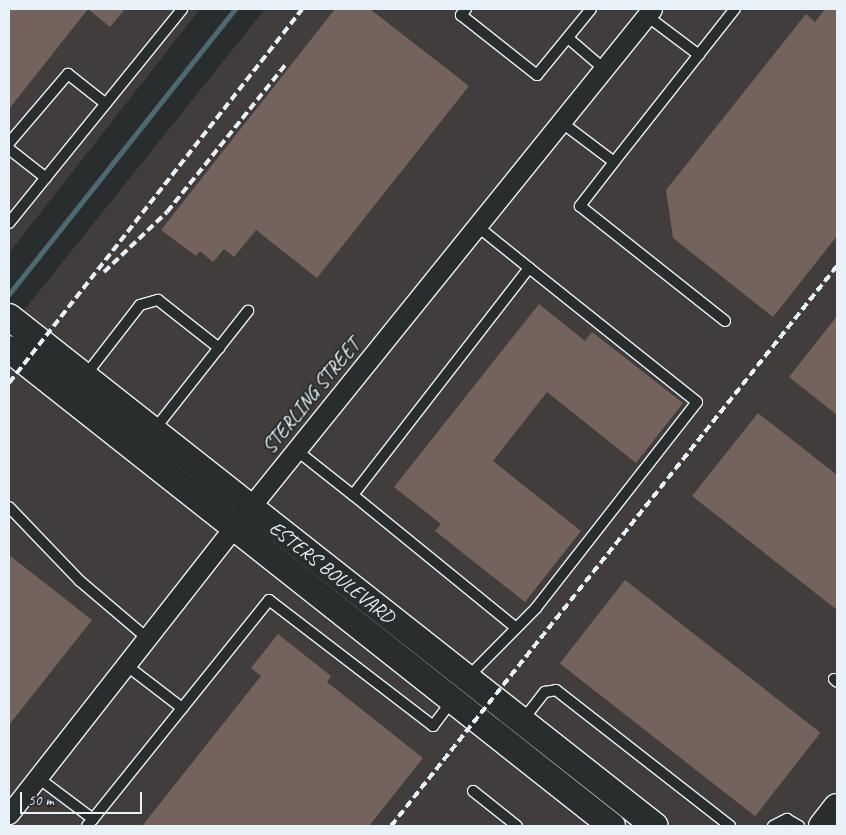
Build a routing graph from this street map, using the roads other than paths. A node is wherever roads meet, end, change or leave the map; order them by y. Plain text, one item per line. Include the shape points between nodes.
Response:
1 (182, 9) edge
2 (466, 9) edge
3 (591, 9) edge
4 (735, 9) edge
5 (649, 12) edge
6 (568, 38) junction
7 (699, 55) junction
8 (604, 69) junction
9 (106, 104) junction
10 (561, 122) junction
11 (9, 143) edge
12 (9, 149) edge
13 (614, 162) junction
14 (46, 178) junction
15 (9, 223) edge
16 (477, 226) junction
17 (529, 268) junction
18 (248, 311) dead end
19 (11, 319) edge
20 (725, 321) dead end
21 (219, 348) junction
22 (9, 350) edge
23 (84, 377) junction
24 (153, 431) junction
25 (296, 450) junction
26 (352, 495) junction
27 (9, 507) edge
28 (242, 517) junction
29 (516, 628) junction
30 (147, 638) junction
31 (126, 665) junction
32 (467, 678) junction
33 (452, 700) junction
34 (182, 708) junction
35 (522, 721) junction
36 (37, 777) junction
37 (473, 791) dead end
38 (837, 807) edge
39 (9, 814) edge
40 (90, 823) edge
41 (517, 826) edge
42 (612, 826) edge
43 (656, 826) edge
44 (730, 826) edge
45 (773, 826) edge
46 (798, 826) edge
47 (822, 826) edge

1 - 9 lane
2 - 6 lane via 461,15 537,76
3 - 6 lane
4 - 7 lane
5 - 7 lane
5 - 8 street, STERLING STREET
6 - 8 lane
7 - 13 lane
8 - 10 street, STERLING STREET
9 - 11 lane via 68,74
9 - 14 lane
10 - 13 lane
10 - 16 street, STERLING STREET
12 - 14 lane
13 - 20 lane via 580,206
14 - 15 lane
16 - 17 lane
16 - 25 street, STERLING STREET
17 - 26 lane
17 - 29 lane via 697,402 536,608
18 - 21 lane
19 - 23 main road, ESTERS BOULEVARD
21 - 23 lane via 158,300 140,305
21 - 24 lane
22 - 28 main road, ESTERS BOULEVARD
23 - 24 main road, ESTERS BOULEVARD
24 - 28 main road, ESTERS BOULEVARD
25 - 26 lane
25 - 28 street, STERLING STREET
26 - 29 lane
27 - 30 lane via 80,581
28 - 30 street, STERLING STREET
28 - 32 main road, ESTERS BOULEVARD
28 - 33 main road, ESTERS BOULEVARD
29 - 32 lane
30 - 31 street, STERLING STREET
31 - 34 lane
31 - 36 street, STERLING STREET
32 - 35 main road, ESTERS BOULEVARD
33 - 34 lane via 433,726 269,600
33 - 42 main road, ESTERS BOULEVARD
34 - 40 lane
35 - 43 main road, ESTERS BOULEVARD
35 - 44 lane via 545,692 556,690
36 - 39 street, STERLING STREET
36 - 40 lane
37 - 41 lane
38 - 47 main road
45 - 46 lane via 787,819

